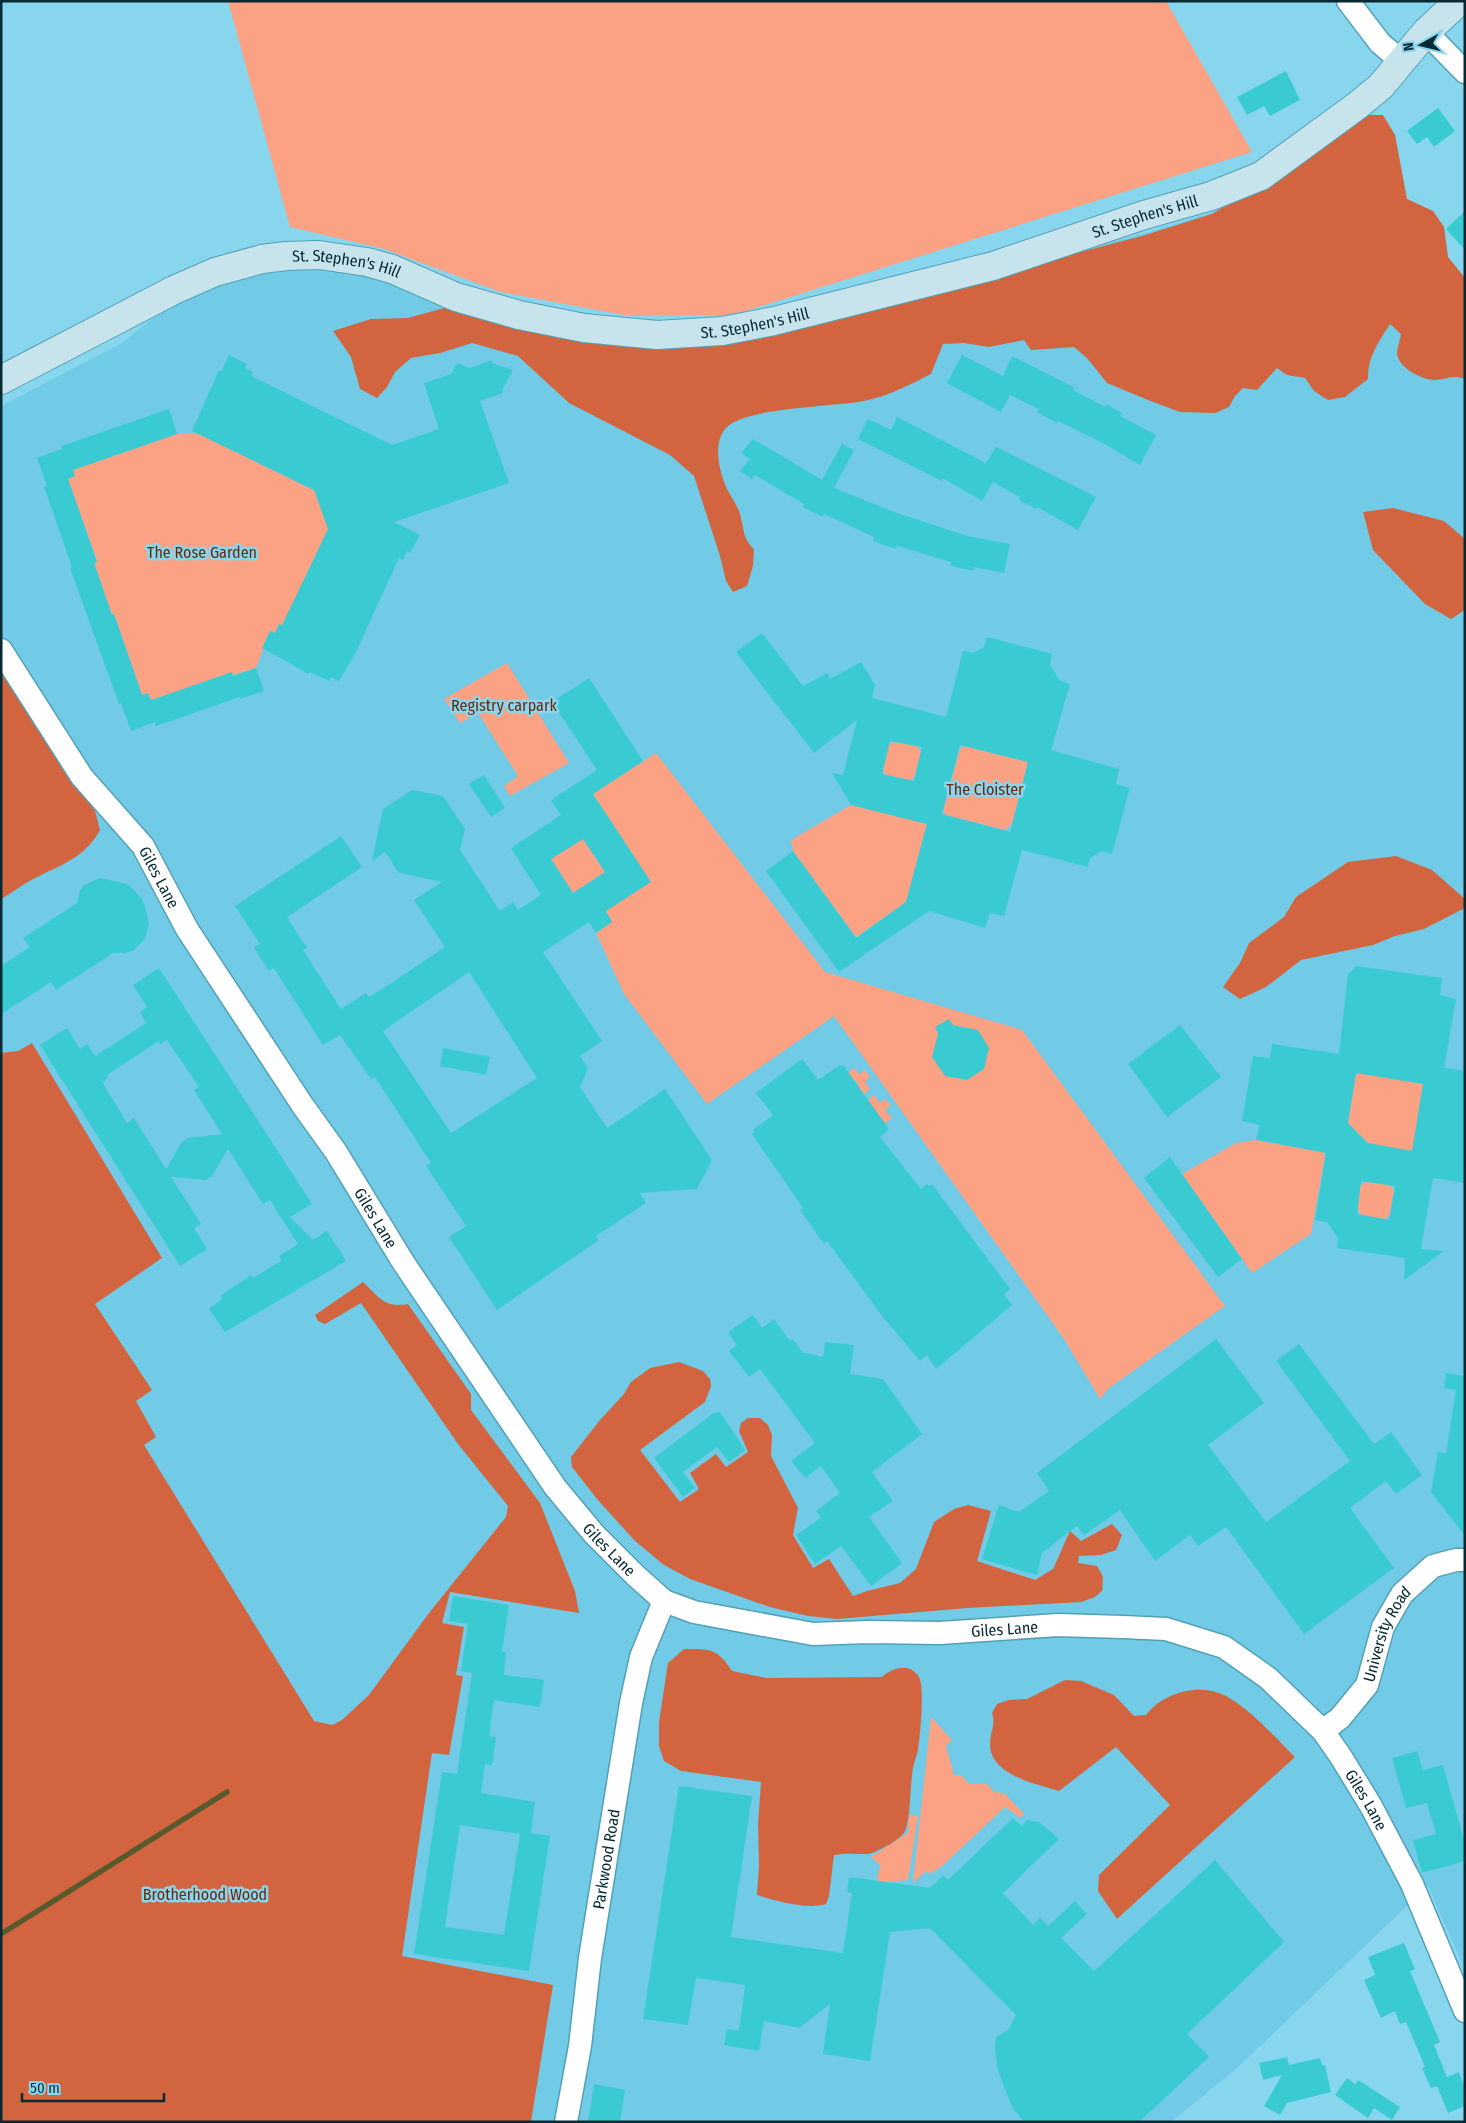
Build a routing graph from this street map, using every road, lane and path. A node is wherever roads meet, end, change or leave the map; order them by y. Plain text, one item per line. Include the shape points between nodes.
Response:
1 (1348, 1) edge
2 (1459, 1) edge
3 (1426, 32) junction
4 (1401, 62) junction
5 (1465, 72) edge
6 (1, 380) edge
7 (1, 650) edge
8 (1465, 1560) edge
9 (664, 1602) junction
10 (1323, 1731) junction
11 (1465, 2011) edge
12 (566, 2122) edge

1 - 4 street via 1380,43
2 - 3 street, St. Stephen's Hill
3 - 4 street, St. Stephen's Hill
3 - 5 street
4 - 6 street, St. Stephen's Hill via 1358,106 1261,176 1211,196 1136,217 992,266 774,321 722,331 657,335 584,328 519,315 456,297 392,269 367,262 318,254 286,256 215,272
7 - 9 street, Giles Lane via 82,777 143,846 187,929 336,1152 402,1262 555,1487 594,1534
8 - 10 street, University Road via 1433,1566 1402,1594 1383,1627 1367,1686 1340,1718
9 - 10 street, Giles Lane via 694,1612 813,1634 940,1633 1058,1624 1166,1629 1224,1648 1268,1678
9 - 12 street, Parkwood Road via 641,1657 631,1703
10 - 11 street, Giles Lane via 1371,1806 1412,1884

